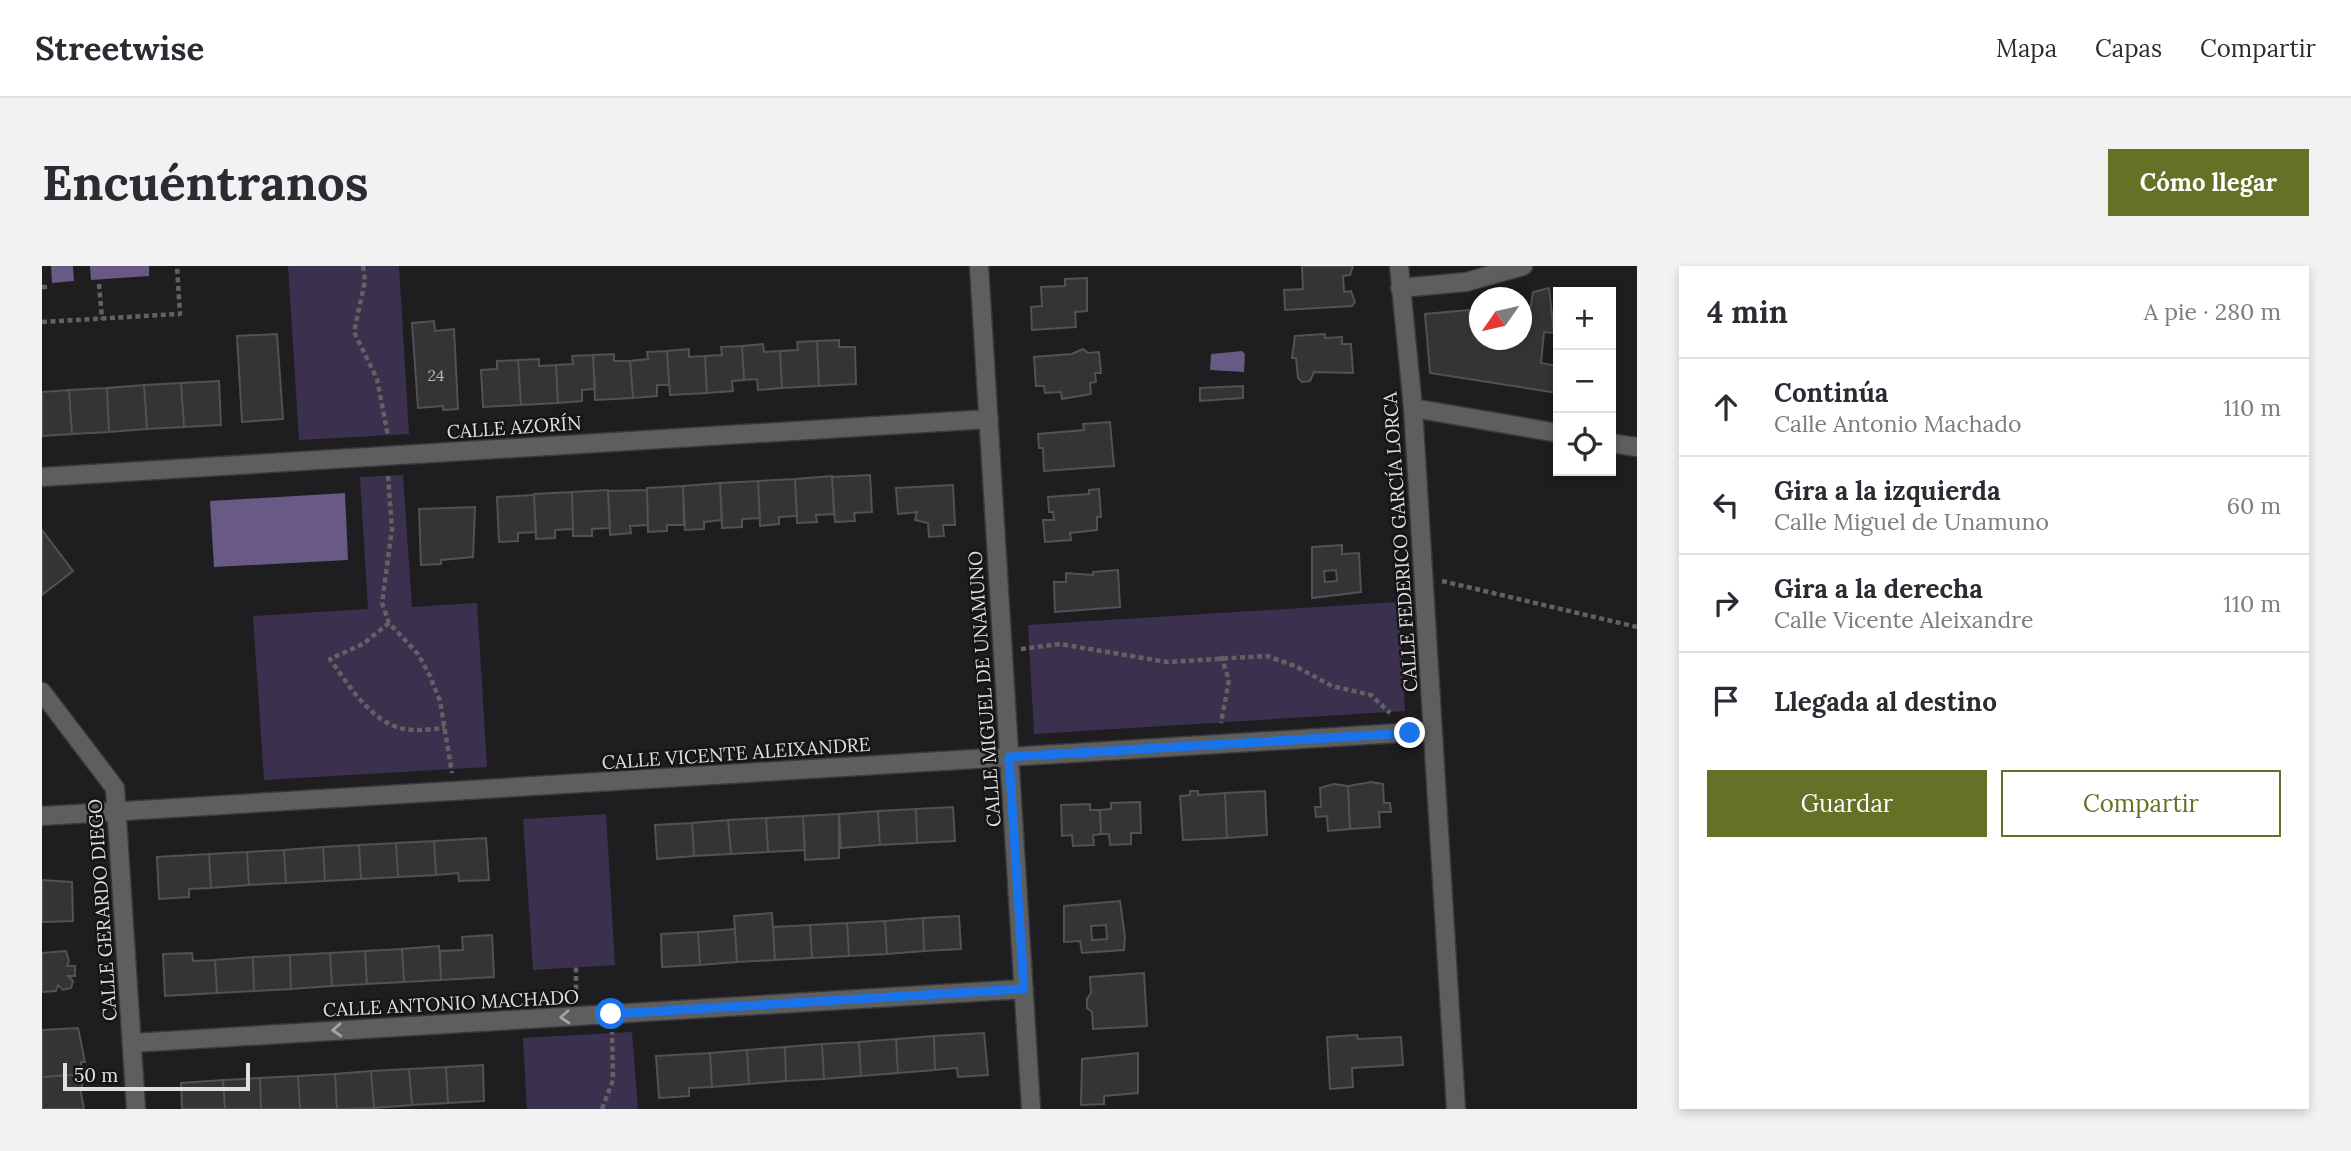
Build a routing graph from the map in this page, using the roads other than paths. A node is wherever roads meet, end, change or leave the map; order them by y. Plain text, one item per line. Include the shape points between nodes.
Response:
1 (979, 266) edge
2 (1399, 266) edge
3 (1523, 266) edge
4 (1400, 288) junction
5 (1413, 408) junction
6 (989, 419) junction
7 (1553, 432) edge
8 (1616, 444) edge
9 (1637, 447) edge
10 (42, 477) edge
11 (42, 692) edge
12 (1433, 732) junction
13 (1009, 757) junction
14 (119, 811) junction
15 (42, 816) edge
16 (1024, 989) junction
17 (132, 1043) junction
18 (136, 1109) edge
19 (1031, 1109) edge
20 (1456, 1109) edge

1 - 6 street, CALLE MIGUEL DE UNAMUNO
2 - 4 street, CALLE FEDERICO GARCÍA LORCA
3 - 4 street via 1466,282
4 - 5 street, CALLE FEDERICO GARCÍA LORCA
5 - 7 street
5 - 12 street, CALLE FEDERICO GARCÍA LORCA
6 - 10 street, CALLE AZORÍN
6 - 13 street, CALLE MIGUEL DE UNAMUNO
8 - 9 street
11 - 14 street, CALLE GERARDO DIEGO via 115,788
12 - 13 street, CALLE VICENTE ALEIXANDRE
12 - 20 street, CALLE FEDERICO GARCÍA LORCA
13 - 14 street, CALLE VICENTE ALEIXANDRE
13 - 16 street, CALLE MIGUEL DE UNAMUNO
14 - 15 street, CALLE VICENTE ALEIXANDRE
14 - 17 street, CALLE GERARDO DIEGO
16 -> 17 street, CALLE ANTONIO MACHADO
16 - 19 street, CALLE MIGUEL DE UNAMUNO
17 - 18 street, CALLE GERARDO DIEGO

